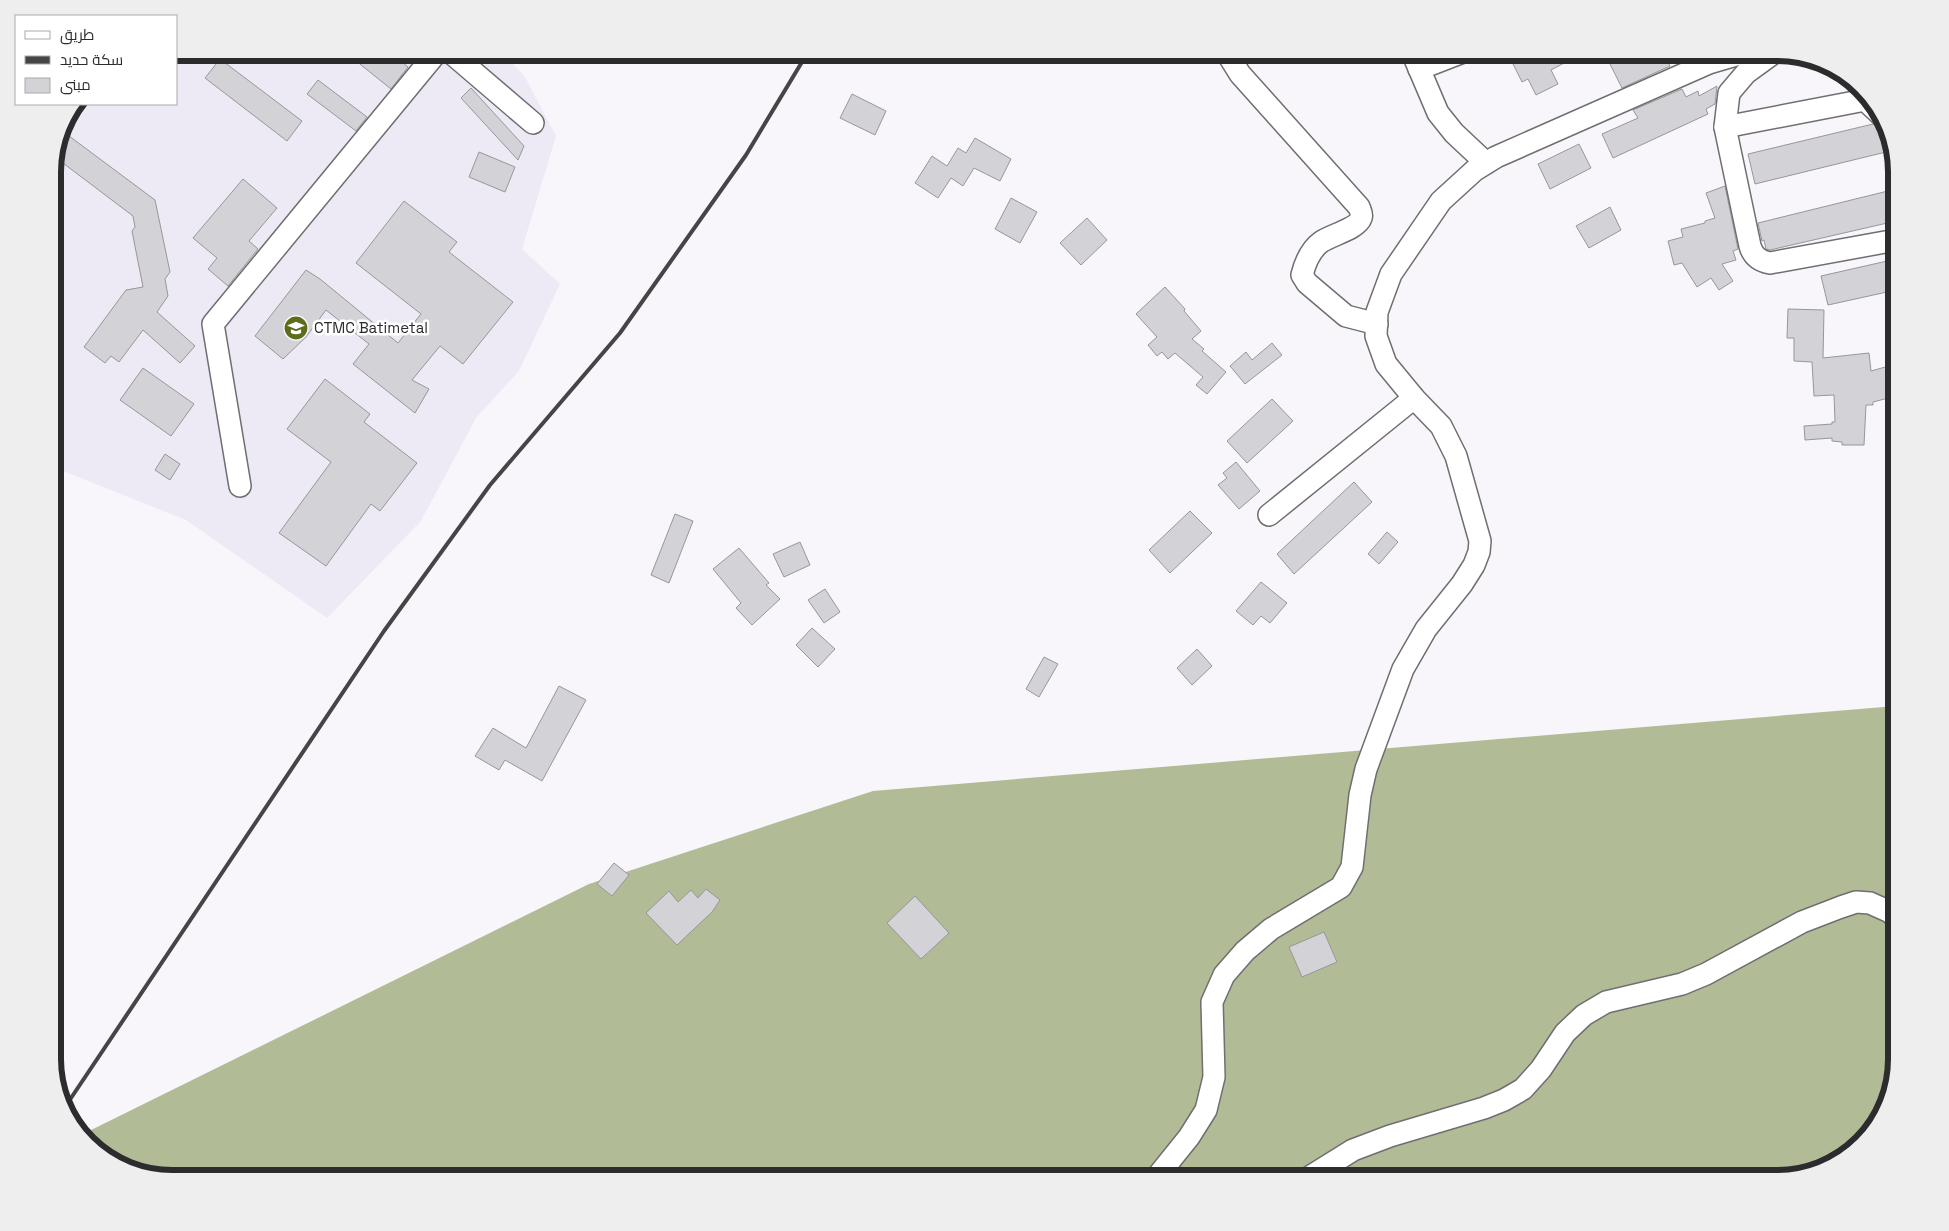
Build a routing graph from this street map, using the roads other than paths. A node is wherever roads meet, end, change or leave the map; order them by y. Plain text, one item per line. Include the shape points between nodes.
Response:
1 (430, 61) edge
2 (461, 61) edge
3 (1232, 61) edge
4 (1416, 61) edge
5 (1712, 61) edge
6 (1762, 61) edge
7 (1861, 101) edge
8 (533, 123) dead end
9 (1725, 127) junction
10 (1486, 163) junction
11 (1888, 241) edge
12 (1377, 324) junction
13 (1414, 398) junction
14 (240, 486) dead end
15 (1269, 515) dead end
16 (1888, 911) edge
17 (1162, 1170) edge
18 (1321, 1170) edge

1 - 14 street via 213,324
2 - 8 street
3 - 12 street via 1359,207 1362,216 1352,227 1321,242 1305,261 1302,276 1346,316
4 - 10 street via 1438,113
5 - 10 street
6 - 9 street via 1746,72 1730,93
7 - 9 street
9 - 11 street via 1750,246 1761,261 1770,263
10 - 12 street via 1441,201 1391,274 1377,312
12 - 13 street via 1376,336 1386,364
13 - 15 street
13 - 17 street via 1441,426 1456,456 1480,541 1479,552 1462,584 1426,629 1402,669 1366,769 1352,867 1341,887 1271,929 1224,975 1212,1002 1214,1077 1206,1110
16 - 18 street via 1870,903 1856,902 1802,922 1682,984 1606,1002 1584,1015 1565,1033 1523,1089 1484,1108 1353,1150

